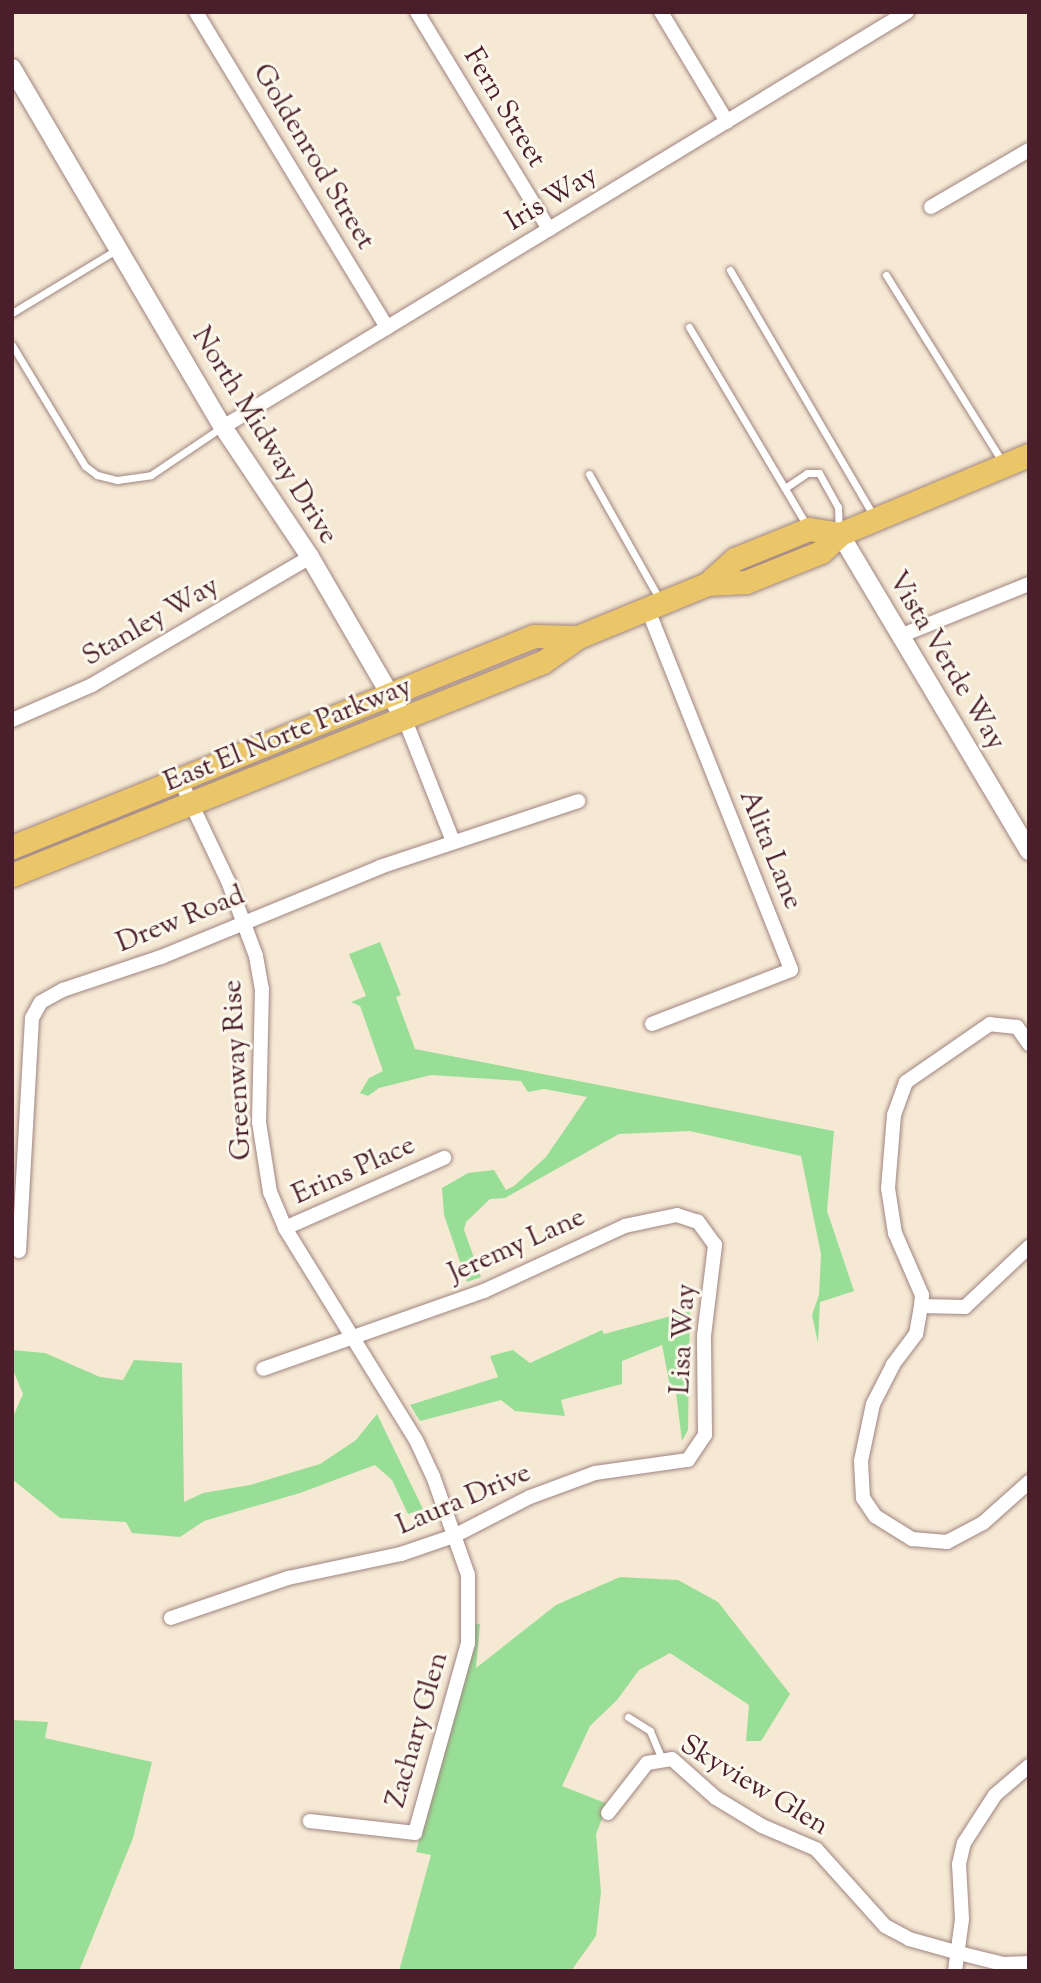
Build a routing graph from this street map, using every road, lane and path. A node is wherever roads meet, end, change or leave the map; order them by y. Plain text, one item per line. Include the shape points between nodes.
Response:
1 (196, 12) edge
2 (417, 12) edge
3 (661, 12) edge
4 (906, 12) edge
5 (12, 68) edge
6 (727, 122) junction
7 (1029, 150) edge
8 (931, 207) dead end
9 (549, 229) junction
10 (118, 248) junction
11 (730, 270) dead end
12 (886, 275) dead end
13 (12, 313) edge
14 (690, 327) dead end
15 (387, 328) junction
16 (12, 345) edge
17 (223, 427) junction
18 (1029, 455) edge
19 (1004, 465) junction
20 (589, 474) dead end
21 (785, 488) junction
22 (875, 519) junction
23 (809, 529) junction
24 (839, 534) junction
25 (310, 557) junction
26 (706, 584) junction
27 (1029, 584) edge
28 (655, 607) junction
29 (578, 636) junction
30 (901, 636) junction
31 (391, 694) junction
32 (12, 720) edge
33 (405, 720) junction
34 (180, 780) junction
35 (578, 801) dead end
36 (192, 806) junction
37 (453, 841) junction
38 (12, 847) edge
39 (1029, 851) edge
40 (12, 875) edge
41 (245, 921) junction
42 (652, 1024) dead end
43 (1029, 1044) edge
44 (444, 1158) dead end
45 (703, 1227) joint
46 (285, 1228) junction
47 (1029, 1247) edge
48 (19, 1251) dead end
49 (922, 1306) junction
50 (352, 1338) junction
51 (263, 1369) dead end
52 (695, 1454) joint
53 (1029, 1482) edge
54 (454, 1536) junction
55 (171, 1618) dead end
56 (628, 1717) dead end
57 (662, 1759) junction
58 (1029, 1766) edge
59 (608, 1813) dead end
60 (310, 1821) dead end
61 (959, 1953) junction
62 (1029, 1963) edge
63 (956, 1971) edge

1 - 15 street, Goldenrod Street
2 - 9 street, Fern Street
3 - 6 street
4 - 6 street, Iris Way
5 - 10 street, North Midway Drive
6 - 9 street, Iris Way
7 - 8 street
9 - 15 street, Iris Way
10 - 13 lane
10 - 17 street, North Midway Drive
11 - 22 lane
12 - 19 lane
14 - 21 lane
15 - 17 street, Iris Way
16 - 17 lane via 85,466 117,480 151,475
17 - 25 street, North Midway Drive
18 - 19 main road, East El Norte Parkway
19 - 22 main road, East El Norte Parkway
20 - 28 lane
21 - 23 lane
21 - 24 lane via 807,473 819,473 838,507
22 - 24 main road, East El Norte Parkway
23 - 24 main road
23 - 26 main road, East El Norte Parkway via 735,559
24 - 26 main road, East El Norte Parkway via 821,552 746,582
24 - 30 street, Vista Verde Way
25 - 31 street, North Midway Drive
25 - 32 street, Stanley Way via 92,685
26 - 28 main road, East El Norte Parkway
27 - 30 street
28 - 29 main road, East El Norte Parkway
28 - 42 street, Alita Lane via 791,970
29 - 31 main road, East El Norte Parkway via 534,636
29 - 33 main road, East El Norte Parkway via 543,662
30 - 39 street, Vista Verde Way
31 - 33 street, North Midway Drive
31 - 34 main road, East El Norte Parkway
33 - 36 main road, East El Norte Parkway
33 - 37 street, North Midway Drive
34 - 36 street, Greenway Rise
34 - 38 main road, East El Norte Parkway
35 - 37 street, Drew Road
36 - 40 main road, East El Norte Parkway
36 - 41 street, Greenway Rise
37 - 41 street, Drew Road
41 - 46 street, Greenway Rise via 262,989 259,1122 271,1192
41 - 48 street, Drew Road via 41,1002 32,1018
43 - 49 street via 1017,1027 989,1024 906,1082 894,1115 888,1188 895,1233 922,1295
44 - 46 street, Erins Place
45 - 50 street, Jeremy Lane via 677,1215 625,1226 484,1291
45 - 52 street, Lisa Way via 715,1245 704,1336 705,1435
46 - 50 street, Greenway Rise
47 - 49 street via 965,1307
49 - 53 street via 916,1334 892,1365 873,1404 861,1461 863,1498 875,1516 912,1539 947,1542 983,1523
50 - 51 street, Jeremy Lane
50 - 54 street, Greenway Rise via 416,1440
52 - 54 street, Laura Drive via 688,1460 595,1473 530,1497
54 - 55 street, Laura Drive via 401,1554 288,1578
54 - 60 street, Zachary Glen via 468,1576 468,1643 415,1833
56 - 57 lane via 650,1731
57 - 59 street, Skyview Glen via 647,1763
57 - 61 street, Skyview Glen via 673,1759 716,1798 762,1826 816,1849 885,1926 909,1939
58 - 61 street via 995,1795 964,1843 959,1864
61 - 62 street, Skyview Glen via 1003,1964
61 - 63 street

